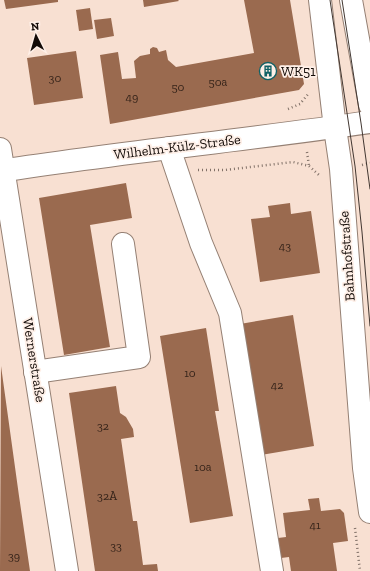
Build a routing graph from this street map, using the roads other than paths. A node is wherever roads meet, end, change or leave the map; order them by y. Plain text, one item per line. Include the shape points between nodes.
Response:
1 (320, 0) edge
2 (351, 0) edge
3 (370, 105) edge
4 (353, 125) edge
5 (169, 148) junction
6 (0, 149) edge
7 (2, 171) edge
8 (123, 244) dead end
9 (36, 372) junction
10 (370, 512) edge
11 (67, 571) edge
12 (272, 571) edge

1 - 4 main road, Bahnhofstraße
2 - 3 main road
4 - 5 main road, Wilhelm-Külz-Straße
4 - 10 main road, Bahnhofstraße via 340,169 364,468
5 - 7 main road, Wilhelm-Külz-Straße
5 - 12 main road via 202,231 230,313
6 - 7 main road, Wernerstraße
7 - 9 main road, Wernerstraße
8 - 9 main road via 139,357
9 - 11 main road, Wernerstraße

